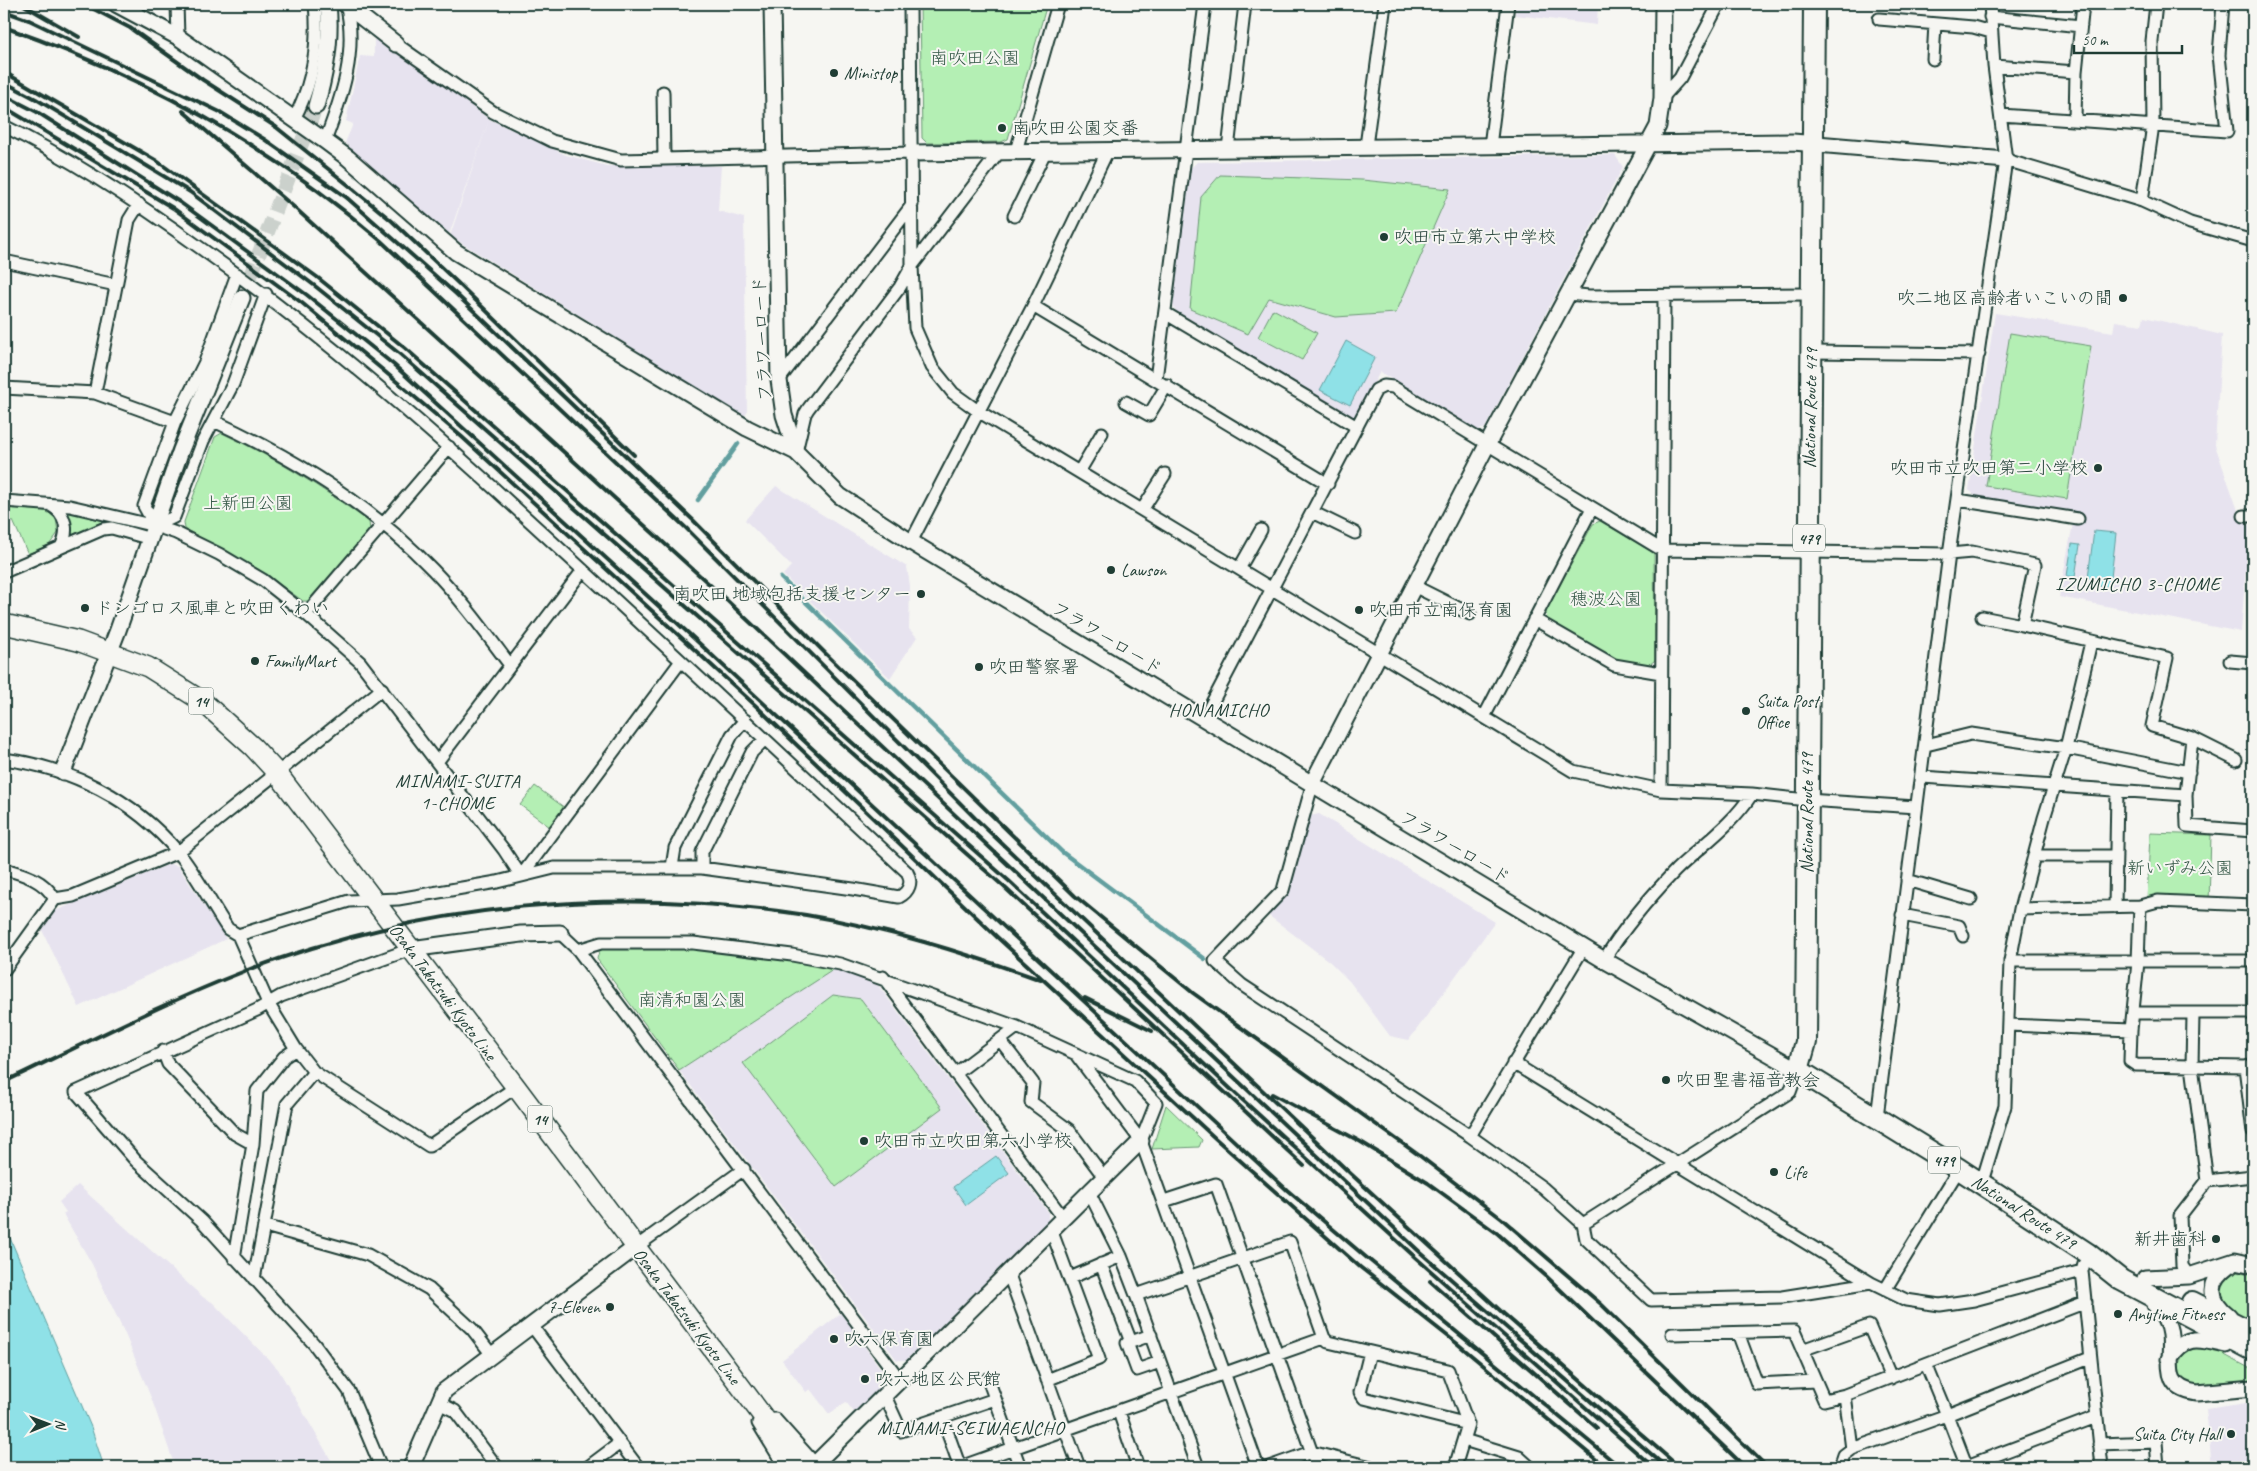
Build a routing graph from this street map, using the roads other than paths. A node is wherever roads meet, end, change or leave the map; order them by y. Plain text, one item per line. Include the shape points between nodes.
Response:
1 (116, 4) edge
2 (177, 4) edge
3 (315, 4) edge
4 (328, 4) edge
5 (346, 4) edge
6 (772, 4) edge
7 (910, 4) edge
8 (1058, 4) edge
9 (1205, 4) edge
10 (1245, 4) edge
11 (1385, 4) edge
12 (1508, 4) edge
13 (1662, 4) edge
14 (1719, 4) edge
15 (1814, 4) edge
16 (1990, 4) edge
17 (2083, 4) edge
18 (2156, 4) edge
19 (2223, 4) edge
20 (1990, 17) junction
21 (1879, 20) dead end
22 (1935, 24) junction
23 (2081, 26) junction
24 (1991, 32) junction
25 (178, 37) junction
26 (396, 44) joint
27 (1933, 60) dead end
28 (1994, 66) junction
29 (2076, 72) junction
30 (663, 92) dead end
31 (1662, 98) junction
32 (316, 106) tunnel mouth
33 (2001, 115) junction
34 (294, 119) junction
35 (2075, 120) junction
36 (2153, 125) junction
37 (4, 126) edge
38 (325, 140) junction
39 (1813, 143) junction
40 (1646, 145) junction
41 (1366, 146) junction
42 (1490, 146) junction
43 (1187, 149) junction
44 (1228, 149) junction
45 (1046, 150) junction
46 (1108, 150) junction
47 (1016, 151) junction
48 (1000, 152) junction
49 (912, 153) junction
50 (775, 156) junction
51 (664, 159) junction
52 (2006, 160) junction
53 (2142, 200) junction
54 (139, 204) junction
55 (912, 205) junction
56 (1014, 216) dead end
57 (2253, 241) edge
58 (4, 261) edge
59 (912, 266) junction
60 (237, 274) junction
61 (116, 285) junction
62 (266, 294) junction
63 (1568, 294) junction
64 (1811, 294) junction
65 (1664, 296) junction
66 (242, 298) tunnel mouth
67 (1033, 306) junction
68 (1165, 313) junction
69 (1811, 352) junction
70 (1979, 354) junction
71 (1156, 379) junction
72 (779, 380) junction
73 (1167, 386) junction
74 (4, 388) edge
75 (95, 393) junction
76 (1126, 402) dead end
77 (978, 411) junction
78 (214, 420) junction
79 (175, 422) junction
80 (1357, 427) junction
81 (1102, 433) dead end
82 (1488, 444) junction
83 (449, 447) junction
84 (796, 452) junction
85 (1079, 472) junction
86 (1165, 474) dead end
87 (1328, 484) junction
88 (1958, 500) junction
89 (4, 501) edge
90 (48, 504) junction
91 (1592, 508) junction
92 (1142, 510) junction
93 (1312, 512) junction
94 (2078, 519) dead end
95 (384, 524) junction
96 (1261, 530) dead end
97 (153, 533) junction
98 (1355, 533) dead end
99 (912, 542) junction
100 (61, 547) junction
101 (1662, 550) junction
102 (1809, 552) junction
103 (1949, 554) junction
104 (1239, 569) junction
105 (583, 570) junction
106 (4, 572) edge
107 (1414, 586) junction
108 (1273, 589) junction
109 (306, 614) junction
110 (1470, 614) dead end
111 (1982, 617) dead end
112 (1534, 619) junction
113 (4, 624) edge
114 (2022, 625) junction
115 (2091, 642) junction
116 (109, 652) junction
117 (1379, 654) junction
118 (681, 661) junction
119 (2230, 661) dead end
120 (2253, 663) edge
121 (510, 664) junction
122 (1661, 673) junction
123 (382, 689) junction
124 (1484, 717) junction
125 (1204, 718) junction
126 (745, 720) junction
127 (2192, 738) junction
128 (765, 739) junction
129 (1926, 745) junction
130 (2066, 748) junction
131 (4, 759) edge
132 (2236, 760) dead end
133 (437, 762) junction
134 (63, 772) junction
135 (2189, 772) junction
136 (277, 773) junction
137 (1922, 777) junction
138 (1313, 782) junction
139 (2056, 786) junction
140 (1660, 790) junction
141 (2117, 790) junction
142 (1752, 794) junction
143 (2186, 796) junction
144 (1807, 800) junction
145 (1916, 808) junction
146 (2253, 831) edge
147 (178, 852) junction
148 (2034, 856) junction
149 (2116, 856) junction
150 (672, 867) junction
151 (702, 868) junction
152 (4, 869) edge
153 (521, 876) junction
154 (1907, 880) junction
155 (55, 898) junction
156 (372, 900) junction
157 (1971, 900) dead end
158 (2253, 905) edge
159 (2140, 906) junction
160 (2116, 907) junction
161 (2020, 909) junction
162 (1902, 914) junction
163 (560, 933) joint
164 (238, 936) junction
165 (1963, 936) dead end
166 (1584, 947) junction
167 (411, 949) junction
168 (578, 950) junction
169 (1604, 960) junction
170 (2010, 961) junction
171 (2253, 961) edge
172 (2138, 962) junction
173 (4, 970) edge
174 (883, 977) junction
175 (268, 1003) junction
176 (2134, 1013) junction
177 (2253, 1013) edge
178 (2193, 1015) junction
179 (2008, 1025) junction
180 (1017, 1027) junction
181 (2131, 1030) junction
182 (1000, 1040) junction
183 (296, 1049) junction
184 (163, 1051) junction
185 (1077, 1056) junction
186 (1513, 1063) junction
187 (2192, 1066) junction
188 (2249, 1066) edge
189 (1798, 1070) junction
190 (314, 1072) junction
191 (955, 1074) junction
192 (516, 1087) junction
193 (1877, 1117) junction
194 (2253, 1132) edge
195 (1470, 1136) junction
196 (1141, 1141) junction
197 (253, 1144) junction
198 (1678, 1165) junction
199 (744, 1169) junction
200 (1958, 1169) junction
201 (2253, 1176) edge
202 (1104, 1177) junction
203 (2206, 1181) junction
204 (1981, 1185) junction
205 (1089, 1192) junction
206 (1164, 1200) junction
207 (1064, 1219) junction
208 (1583, 1224) junction
209 (265, 1226) junction
210 (1052, 1232) junction
211 (636, 1247) junction
212 (1121, 1256) junction
213 (234, 1258) junction
214 (1242, 1258) junction
215 (2235, 1261) junction
216 (2084, 1262) junction
217 (1101, 1264) junction
218 (2253, 1265) edge
219 (1009, 1275) junction
220 (1190, 1276) junction
221 (2190, 1276) junction
222 (1070, 1278) junction
223 (2145, 1278) junction
224 (254, 1279) junction
225 (2121, 1280) junction
226 (1871, 1283) junction
227 (1885, 1290) junction
228 (1138, 1300) junction
229 (2086, 1302) junction
230 (2154, 1305) junction
231 (1120, 1313) junction
232 (532, 1326) junction
233 (2250, 1331) edge
234 (1738, 1333) junction
235 (1672, 1334) dead end
236 (1150, 1335) junction
237 (1324, 1338) junction
238 (1130, 1342) junction
239 (2226, 1345) junction
240 (1802, 1350) junction
241 (2253, 1350) edge
242 (713, 1351) junction
243 (1370, 1352) junction
244 (492, 1355) junction
245 (1276, 1355) junction
246 (2090, 1358) junction
247 (2169, 1359) junction
248 (2253, 1360) edge
249 (1160, 1362) junction
250 (1926, 1364) junction
251 (1224, 1372) junction
252 (1890, 1378) junction
253 (988, 1379) dead end
254 (900, 1380) junction
255 (1047, 1380) junction
256 (1815, 1381) junction
257 (2253, 1388) edge
258 (1170, 1392) junction
259 (1845, 1395) junction
260 (885, 1396) junction
261 (995, 1400) junction
262 (439, 1403) junction
263 (1119, 1412) junction
264 (1947, 1414) junction
265 (942, 1417) junction
266 (2096, 1417) junction
267 (1468, 1424) junction
268 (1066, 1430) junction
269 (1464, 1440) junction
270 (620, 1443) junction
271 (2099, 1444) junction
272 (1013, 1448) junction
273 (1852, 1449) junction
274 (1311, 1452) junction
275 (1517, 1462) edge
276 (812, 1466) edge
277 (1967, 1466) edge
278 (381, 1467) edge
279 (411, 1467) edge
280 (497, 1467) edge
281 (588, 1467) edge
282 (638, 1467) edge
283 (785, 1467) edge
284 (960, 1467) edge
285 (1020, 1467) edge
286 (1079, 1467) edge
287 (1138, 1467) edge
288 (1198, 1467) edge
289 (1258, 1467) edge
290 (1269, 1467) edge
291 (1317, 1467) edge
292 (1371, 1467) edge
293 (1455, 1467) edge
294 (1530, 1467) edge
295 (1840, 1467) edge
296 (2102, 1467) edge
297 (2158, 1467) edge

1 - 25 street
2 - 25 street
3 - 34 street via 315,62 305,99
4 - 32 street via 328,59
5 - 26 street
5 - 38 street via 351,40 348,62 343,88
6 - 50 street, フラワーロード
7 - 49 street
8 - 47 street
9 - 43 street
10 - 44 street
11 - 41 street
12 - 42 street
13 - 31 street
14 - 31 street via 1680,78
15 - 39 highway, National Route 479 / 479
16 - 20 street
17 - 23 street
18 - 36 street via 2152,41
19 - 36 street via 2219,56 2227,131
20 - 23 street
20 - 24 street
21 - 22 street
22 - 24 street
22 - 27 street
23 - 29 street
24 - 28 street
25 - 34 street
26 - 51 street via 493,112 552,141 621,160
28 - 29 street
28 - 33 street
29 - 35 street
30 - 51 street
31 - 40 street via 1658,126
33 - 35 street
33 - 52 street
34 - 38 street
35 - 36 street
36 - 53 street
37 - 54 street via 56,152
38 - 84 street via 456,252 746,428
39 - 40 street
39 - 52 street
39 - 64 highway, National Route 479 / 479
40 - 42 street
40 - 63 street
41 - 42 street
41 - 44 street
43 - 44 street
43 - 46 street
43 - 68 street
45 - 46 street
45 - 47 street
45 - 56 street
46 - 67 street
47 - 48 street
48 - 49 street
48 - 59 street
49 - 50 street
49 - 55 street
50 - 51 street
50 - 72 street, フラワーロード
52 - 53 street
52 - 70 street
53 - 57 street via 2190,223
54 - 60 street
54 - 61 street via 128,220
55 - 59 street
55 - 72 street
58 - 61 street
59 - 77 street via 915,328 932,368 954,393
59 - 84 street via 804,414
60 - 62 street
60 - 79 street via 205,362
61 - 75 street
62 - 78 street via 233,384
62 - 83 street via 361,370
63 - 65 street
63 - 82 street
64 - 65 street
64 - 69 highway, National Route 479 / 479
65 - 101 street
66 - 97 street via 181,450
67 - 71 street
67 - 77 street
68 - 71 street
68 - 80 street
69 - 70 street
69 - 102 highway, National Route 479 / 479
70 - 88 street
71 - 73 street
72 - 84 street, フラワーロード via 784,415
73 - 76 street via 1149,416
73 - 87 street
74 - 75 street
75 - 79 street
77 - 85 street
77 - 99 street
78 - 95 street via 312,472
78 - 97 street via 174,517
79 - 97 street via 144,506
80 - 82 street via 1376,390 1384,386 1393,387
80 - 87 street
81 - 85 street
82 - 91 street
82 - 107 street
83 - 95 street
83 - 105 street
84 - 99 street, フラワーロード via 840,496
85 - 92 street
86 - 92 street
87 - 93 street
88 - 94 street
88 - 103 street
89 - 90 street
90 - 97 street via 70,506
90 - 100 street via 60,511 66,523
91 - 101 street
91 - 112 street
92 - 104 street
93 - 98 street
93 - 108 street
95 - 109 street
95 - 121 street via 439,576
96 - 104 street
97 - 100 street via 107,528
97 - 109 street via 176,533 219,554 263,580
97 - 116 street
99 - 125 street, フラワーロード
100 - 106 street
101 - 102 street
101 - 122 street
102 - 103 street
102 - 144 highway, National Route 479 / 479
103 - 114 street via 1972,552 2035,565
103 - 129 street
104 - 108 street
105 - 118 street
105 - 121 street
107 - 110 street
107 - 117 street
108 - 117 street
108 - 125 street
109 - 123 street via 360,662
111 - 114 street
112 - 122 street via 1614,665
112 - 124 street
113 - 116 main road, Osaka Takatsuki Kyoto Line / 14 via 52,634
114 - 115 street
115 - 127 street via 2167,658 2152,726
115 - 130 street
116 - 134 street
116 - 136 main road, Osaka Takatsuki Kyoto Line / 14 via 148,667 202,701
117 - 124 street
117 - 138 street
118 - 126 street
118 - 153 street
119 - 120 street
121 - 133 street
122 - 140 street
123 - 133 street
123 - 136 street
124 - 140 street via 1573,771
125 - 138 street, フラワーロード
126 - 128 street
126 - 150 street via 732,735 675,848
127 - 132 street
127 - 135 street
128 - 151 street via 752,752 702,852
128 - 151 street via 907,872 910,880 907,891 895,897 853,888
129 - 130 street via 1971,734
129 - 137 street
130 - 135 street
130 - 139 street
131 - 134 street
133 - 153 street
134 - 147 street via 124,802
135 - 143 street
136 - 147 street
136 - 156 main road, Osaka Takatsuki Kyoto Line / 14
137 - 139 street
137 - 145 street
138 - 166 street, フラワーロード
138 - 195 street via 1283,890 1215,961 1242,985
139 - 141 street
139 - 148 street
140 - 142 street
141 - 143 street
141 - 149 street
142 - 144 street
142 - 169 street via 1739,813 1677,870 1621,931
143 - 146 street via 2187,826
144 - 145 street
144 - 189 highway, National Route 479 / 479 via 1806,1042
145 - 154 street
147 - 155 street via 72,896
147 - 164 street via 228,928
148 - 149 street
148 - 161 street
149 - 160 street
150 - 151 street
150 - 153 street via 554,868
152 - 155 street via 48,886
153 - 156 street via 398,900
154 - 157 street
154 - 162 street
155 - 173 street
156 - 164 street via 349,901
156 - 167 main road, Osaka Takatsuki Kyoto Line / 14
158 - 159 street via 2158,901
159 - 160 street
159 - 172 street
160 - 161 street
161 - 170 street
162 - 165 street via 1959,926
162 - 193 street
163 - 167 street via 520,934
163 - 168 street
164 - 175 street
166 - 169 street, フラワーロード
166 - 186 street
167 - 175 street
167 - 192 main road, Osaka Takatsuki Kyoto Line / 14
168 - 174 street via 601,943 694,943 792,955 840,964
168 - 199 street
169 - 189 street, フラワーロード
170 - 172 street
170 - 179 street
171 - 172 street
172 - 176 street
174 - 180 street
174 - 191 street
175 - 183 street
175 - 184 street
176 - 178 street
176 - 181 street
177 - 178 street
178 - 187 street
179 - 181 street
179 - 204 street via 2005,1106
180 - 182 street
180 - 185 street
181 - 187 street via 2130,1061 2136,1065
182 - 191 street
182 - 202 street via 1033,1083 1030,1102 1069,1130
183 - 190 street
183 - 197 street via 284,1057 257,1091
184 - 197 street via 168,1064 235,1134
184 - 213 street via 76,1092 136,1161 202,1221
185 - 196 street
185 - 196 street via 1135,1081 1156,1103
186 - 195 street
186 - 198 street
187 - 188 street
187 - 203 street
188 - 194 street
189 - 193 highway, National Route 479 / 479
189 - 198 street via 1790,1092
190 - 192 street via 429,1146
190 - 209 street via 286,1104
191 - 207 street
192 - 211 main road, Osaka Takatsuki Kyoto Line / 14
193 - 200 highway, National Route 479 / 479
195 - 208 street via 1543,1188
196 - 202 street
196 - 206 street
197 - 213 street
198 - 208 street
198 - 226 street
199 - 211 street
199 - 254 street
200 - 204 highway, National Route 479 / 479
200 - 227 street
201 - 203 street
202 - 205 street
203 - 221 street via 2180,1216 2182,1266
204 - 216 highway, National Route 479 / 479
205 - 207 street
205 - 212 street
206 - 214 street via 1216,1184
206 - 220 street
207 - 210 street
208 - 226 street via 1586,1239 1651,1300 1782,1296
209 - 224 street
209 - 244 street via 368,1255 430,1289 472,1328
210 - 219 street
210 - 222 street
211 - 232 street
211 - 242 main road, Osaka Takatsuki Kyoto Line / 14
212 - 217 street
212 - 228 street
213 - 224 street
214 - 220 street
214 - 237 street via 1290,1242
214 - 245 street
215 - 218 street
215 - 221 street
215 - 233 street via 2220,1272 2212,1287 2214,1302
216 - 223 highway, National Route 479 / 479 via 2116,1263
216 - 225 highway, National Route 479 / 479
216 - 227 street via 1974,1300 1940,1305 1906,1300
216 - 229 street
217 - 222 street
217 - 231 street
219 - 254 street
219 - 255 street
220 - 228 street
220 - 251 street
221 - 223 street
222 - 255 street via 1099,1359
223 - 233 highway, National Route 479 / 479
224 - 278 street via 314,1344 349,1391
225 - 230 highway, 479
225 - 241 highway, National Route 479 / 479
226 - 227 street
228 - 231 street
228 - 236 street
229 - 246 street
229 - 250 street
230 - 239 highway, 479
230 - 247 street via 2168,1323
231 - 238 street
232 - 244 street
232 - 270 street
234 - 235 street
234 - 240 street via 1794,1331
234 - 256 street via 1757,1384
236 - 238 street
236 - 249 street
237 - 243 street via 1328,1342
237 - 245 street
238 - 249 street via 1127,1343 1137,1370
239 - 247 street via 2192,1340 2179,1346
239 - 248 highway, 479
240 - 252 street via 1869,1326
240 - 256 street
242 - 276 main road, Osaka Takatsuki Kyoto Line / 14
242 - 283 street, 14
243 - 267 street via 1448,1370
243 - 267 street via 1360,1392 1364,1398
244 - 262 street via 444,1391
245 - 251 street
245 - 274 street
246 - 264 street
246 - 266 street
247 - 257 street via 2176,1385 2188,1392
249 - 258 street
250 - 252 street
250 - 264 street
251 - 258 street
251 - 289 street
252 - 259 street
253 - 261 street
254 - 260 street
255 - 268 street
256 - 259 street via 1824,1400
258 - 263 street
258 - 288 street
259 - 273 street
260 - 265 street via 901,1431
260 - 276 street
261 - 265 street
261 - 272 street
262 - 279 street
262 - 280 street via 455,1411
263 - 268 street
263 - 287 street
264 - 273 street
264 - 277 street
265 - 284 street
266 - 271 street
266 - 277 street
267 - 269 street
268 - 272 street
268 - 286 street
269 - 275 street
269 - 293 street
270 - 281 street
270 - 282 street
271 - 296 street
271 - 297 street via 2156,1442
272 - 284 street
272 - 285 street
273 - 295 street via 1844,1455
274 - 290 street
274 - 291 street
274 - 292 street
275 - 294 street

